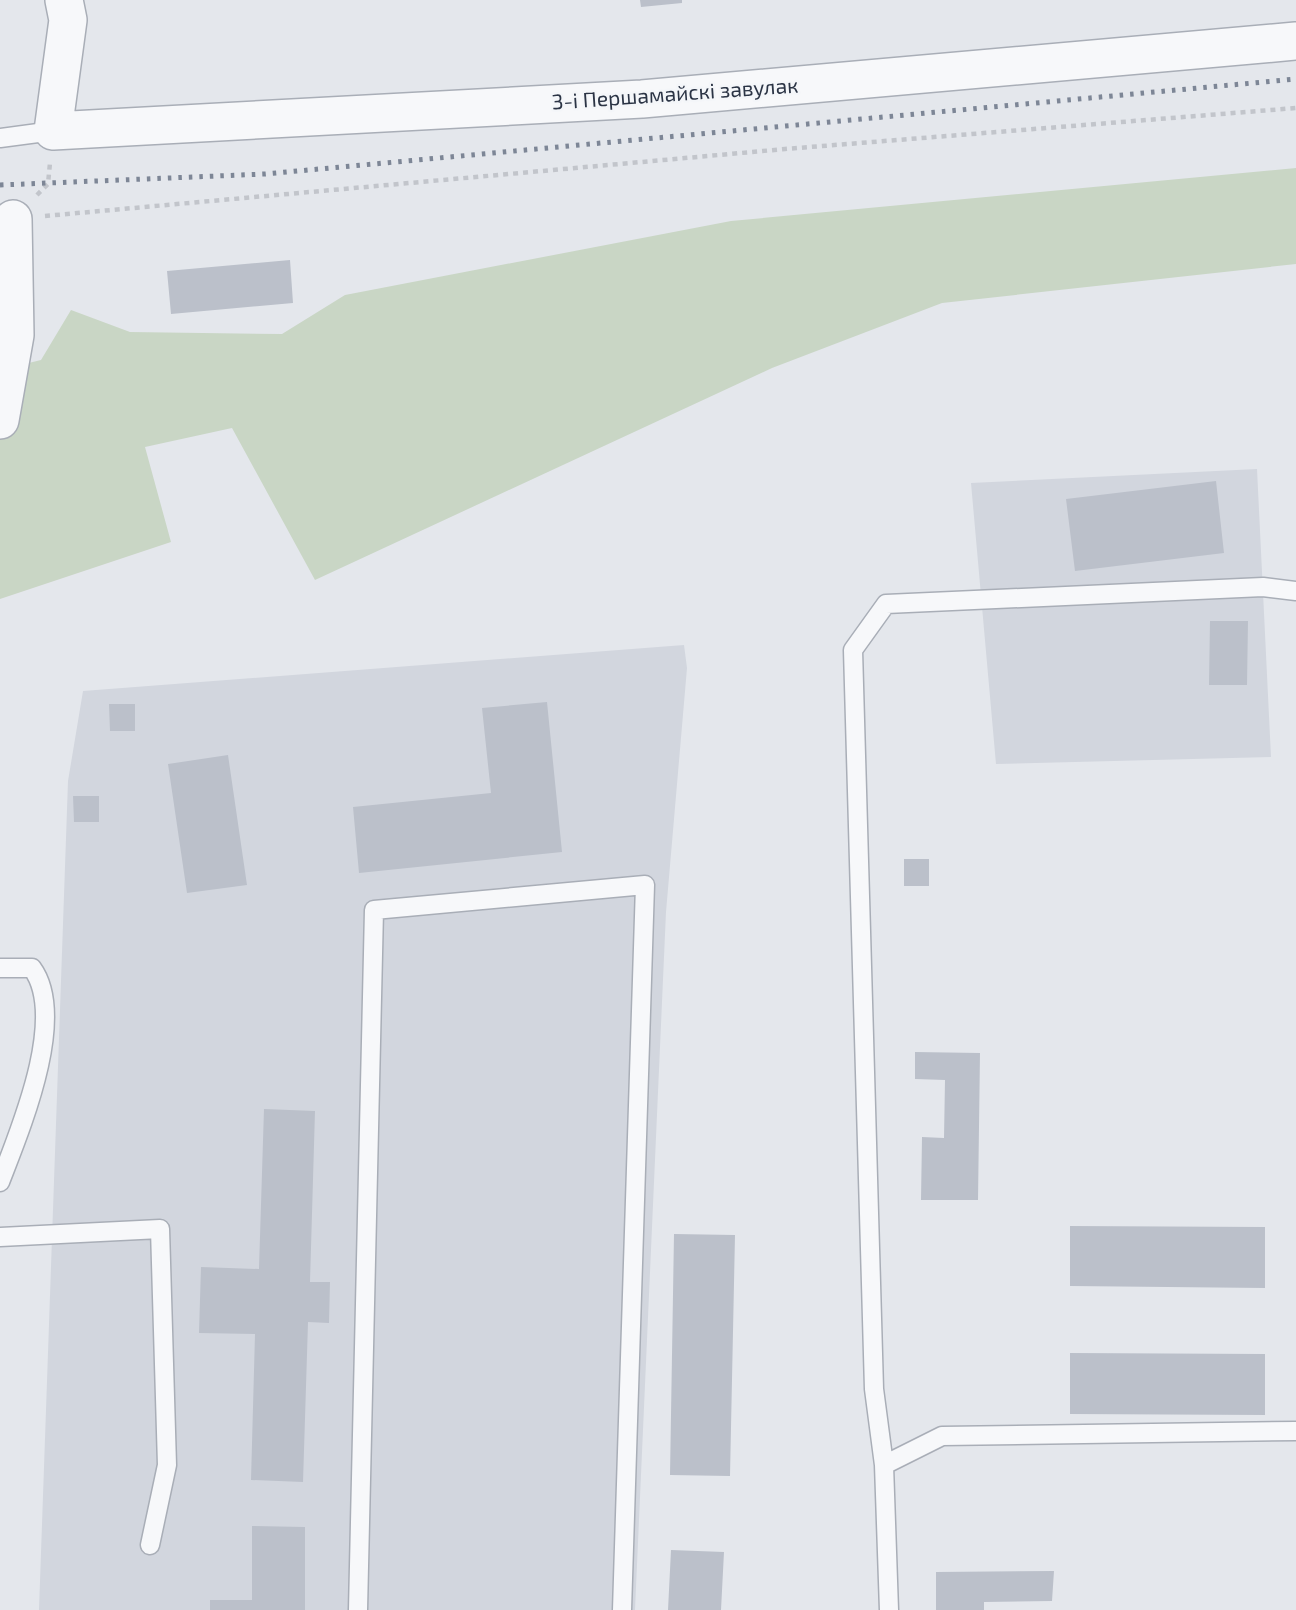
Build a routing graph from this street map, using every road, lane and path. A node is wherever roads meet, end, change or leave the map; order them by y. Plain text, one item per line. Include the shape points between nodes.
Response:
1 (64, 0) edge
2 (1296, 41) edge
3 (1296, 108) edge
4 (53, 131) junction
5 (0, 138) edge
6 (13, 219) junction
7 (0, 420) edge
8 (1296, 591) edge
9 (0, 968) edge
10 (0, 1182) edge
11 (0, 1237) edge
12 (1296, 1430) edge
13 (884, 1465) junction
14 (150, 1545) dead end
15 (358, 1610) edge
16 (622, 1610) edge
17 (889, 1610) edge

1 - 4 street via 68,20
2 - 4 street, 3-і Першамайскі завулак via 642,99
3 - 6 path
4 - 5 lane
4 - 6 path via 48,184
6 - 7 street via 15,335
8 - 13 lane via 1263,587 887,604 853,650 874,1389
9 - 10 lane via 32,968 42,981 46,1018 32,1099
11 - 14 lane via 160,1229 167,1465
12 - 13 lane via 942,1436
13 - 17 lane
15 - 16 lane via 374,910 645,885

